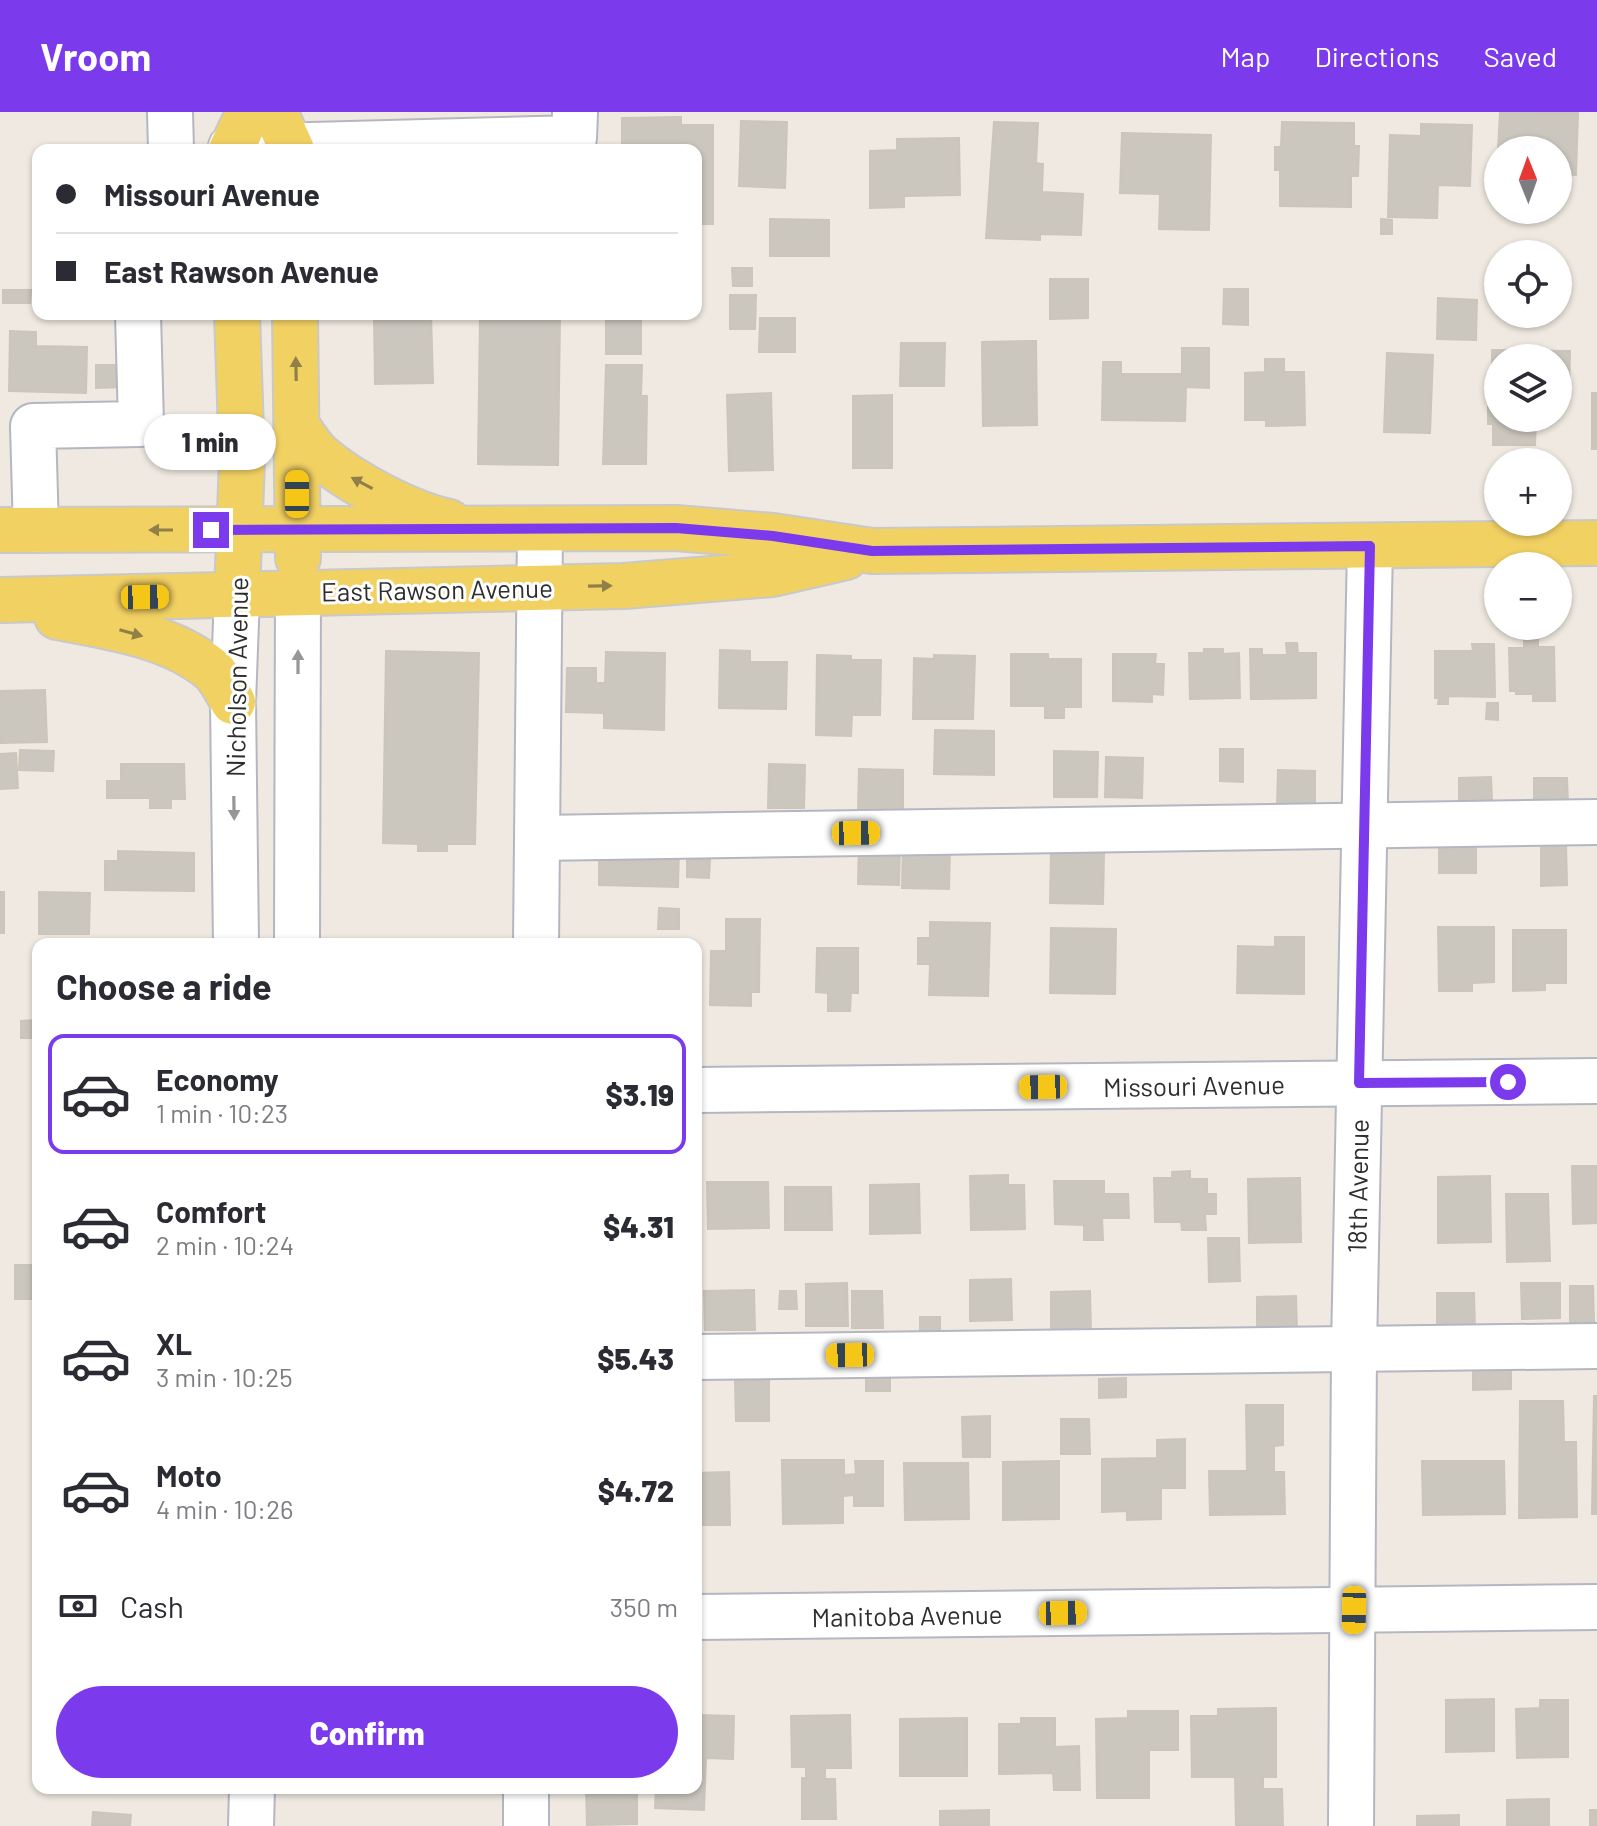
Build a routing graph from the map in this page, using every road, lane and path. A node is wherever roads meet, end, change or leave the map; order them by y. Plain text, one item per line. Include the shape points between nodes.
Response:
1 (170, 112) edge
2 (575, 112) edge
3 (237, 136) edge
4 (287, 136) edge
5 (171, 144) edge
6 (138, 320) edge
7 (237, 320) edge
8 (295, 320) edge
9 (297, 426) junction
10 (239, 529) junction
11 (18, 530) edge
12 (487, 530) junction
13 (540, 530) junction
14 (298, 531) junction
15 (1597, 543) edge
16 (1370, 546) junction
17 (872, 551) junction
18 (541, 587) junction
19 (298, 592) junction
20 (237, 595) junction
21 (0, 603) edge
22 (233, 702) junction
23 (1597, 822) edge
24 (1364, 826) junction
25 (538, 838) junction
26 (236, 938) edge
27 (297, 938) edge
28 (536, 938) edge
29 (1597, 1081) edge
30 (1359, 1083) junction
31 (702, 1090) edge
32 (1597, 1346) edge
33 (1354, 1349) junction
34 (702, 1357) edge
35 (1597, 1607) edge
36 (1354, 1610) junction
37 (702, 1617) edge
38 (252, 1794) edge
39 (526, 1794) edge
40 (251, 1826) edge
41 (526, 1826) edge
42 (1351, 1826) edge

1 - 5 street
2 - 4 street via 574,138
3 - 4 street
6 - 11 street via 141,424 33,426
7 - 10 main road, Nicholson Avenue
9 -> 8 main road
12 -> 9 main road via 439,519 340,471 317,454
9 - 14 main road
10 -> 11 main road, East Rawson Avenue
10 - 14 main road, East Rawson Avenue
10 - 20 main road, Nicholson Avenue
12 - 13 main road, East Rawson Avenue
12 - 14 main road, East Rawson Avenue
13 - 17 main road, East Rawson Avenue via 676,528
13 - 18 street
14 - 19 main road
15 - 16 main road, East Rawson Avenue
16 - 17 main road, East Rawson Avenue
16 - 24 street, 18th Avenue
18 -> 17 main road, East Rawson Avenue via 772,574
18 - 19 main road, East Rawson Avenue
18 - 25 street
19 - 20 main road, East Rawson Avenue
27 -> 19 street
20 - 21 main road, East Rawson Avenue
20 - 22 street, Nicholson Avenue
21 -> 22 main road via 112,628 181,651 214,672
22 -> 26 street, Nicholson Avenue
23 - 24 street
24 - 25 street
24 - 30 street, 18th Avenue
25 - 28 street
29 - 30 street, Missouri Avenue
30 - 31 street, Missouri Avenue
30 - 33 street, 18th Avenue
32 - 33 street
33 - 34 street
33 - 36 street, 18th Avenue
35 - 36 street, Manitoba Avenue
36 - 37 street, Manitoba Avenue
36 - 42 street, 18th Avenue
38 - 40 street
39 - 41 street

